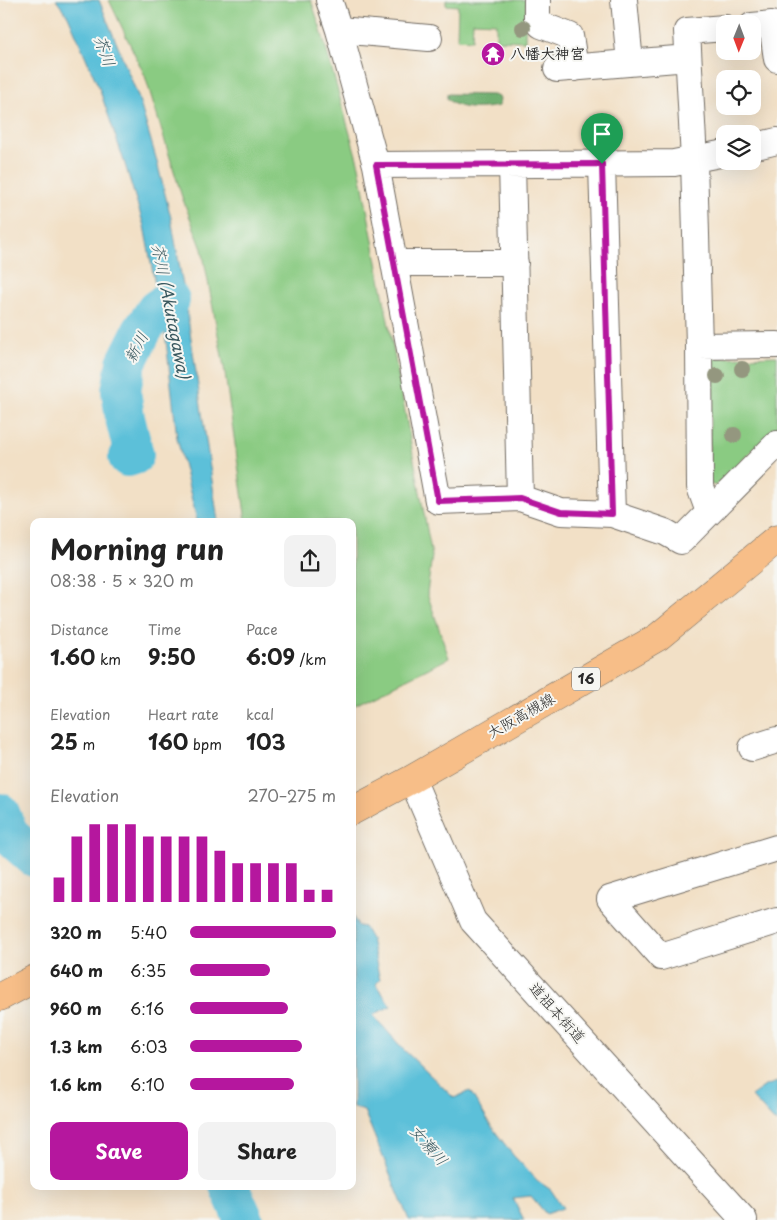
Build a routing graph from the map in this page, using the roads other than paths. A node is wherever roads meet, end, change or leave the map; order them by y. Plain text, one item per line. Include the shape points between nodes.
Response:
1 (329, 0) edge
2 (537, 0) edge
3 (624, 0) edge
4 (761, 25) edge
5 (716, 29) edge
6 (339, 30) junction
7 (429, 38) dead end
8 (688, 58) junction
9 (777, 59) edge
10 (630, 63) junction
11 (777, 141) edge
12 (761, 145) edge
13 (716, 155) edge
14 (694, 160) junction
15 (512, 164) junction
16 (602, 164) junction
17 (376, 165) junction
18 (395, 263) junction
19 (514, 263) junction
20 (777, 345) edge
21 (698, 346) junction
22 (777, 444) edge
23 (520, 498) junction
24 (709, 512) junction
25 (612, 514) junction
26 (777, 539) edge
27 (777, 740) edge
28 (752, 748) dead end
29 (412, 779) junction
30 (356, 809) edge
31 (777, 848) edge
32 (777, 921) edge
33 (30, 981) edge
34 (0, 996) edge
35 (744, 1220) edge

1 - 6 street
2 - 10 street via 537,20 541,25 570,36 566,69
3 - 10 street
4 - 9 street via 772,24
5 - 8 street via 687,31
6 - 7 street
6 - 17 street
8 - 10 street
8 - 14 street
11 - 12 street
13 - 14 street
14 - 16 street
14 - 21 street
15 - 16 street
15 - 17 street
15 - 19 street
16 - 25 street
17 - 18 street
18 - 19 street
18 - 23 street via 438,501
19 - 23 street
20 - 21 street
21 - 24 street via 700,487
22 - 24 street
23 - 25 street via 561,512
24 - 25 street via 681,540
26 - 29 main road, 大阪高槻線 / 16 via 658,637
27 - 28 street
29 - 30 main road, 大阪高槻線 / 16
29 - 35 street, 道祖本街道 via 473,921
31 - 32 street via 610,900 661,957
33 - 34 main road

